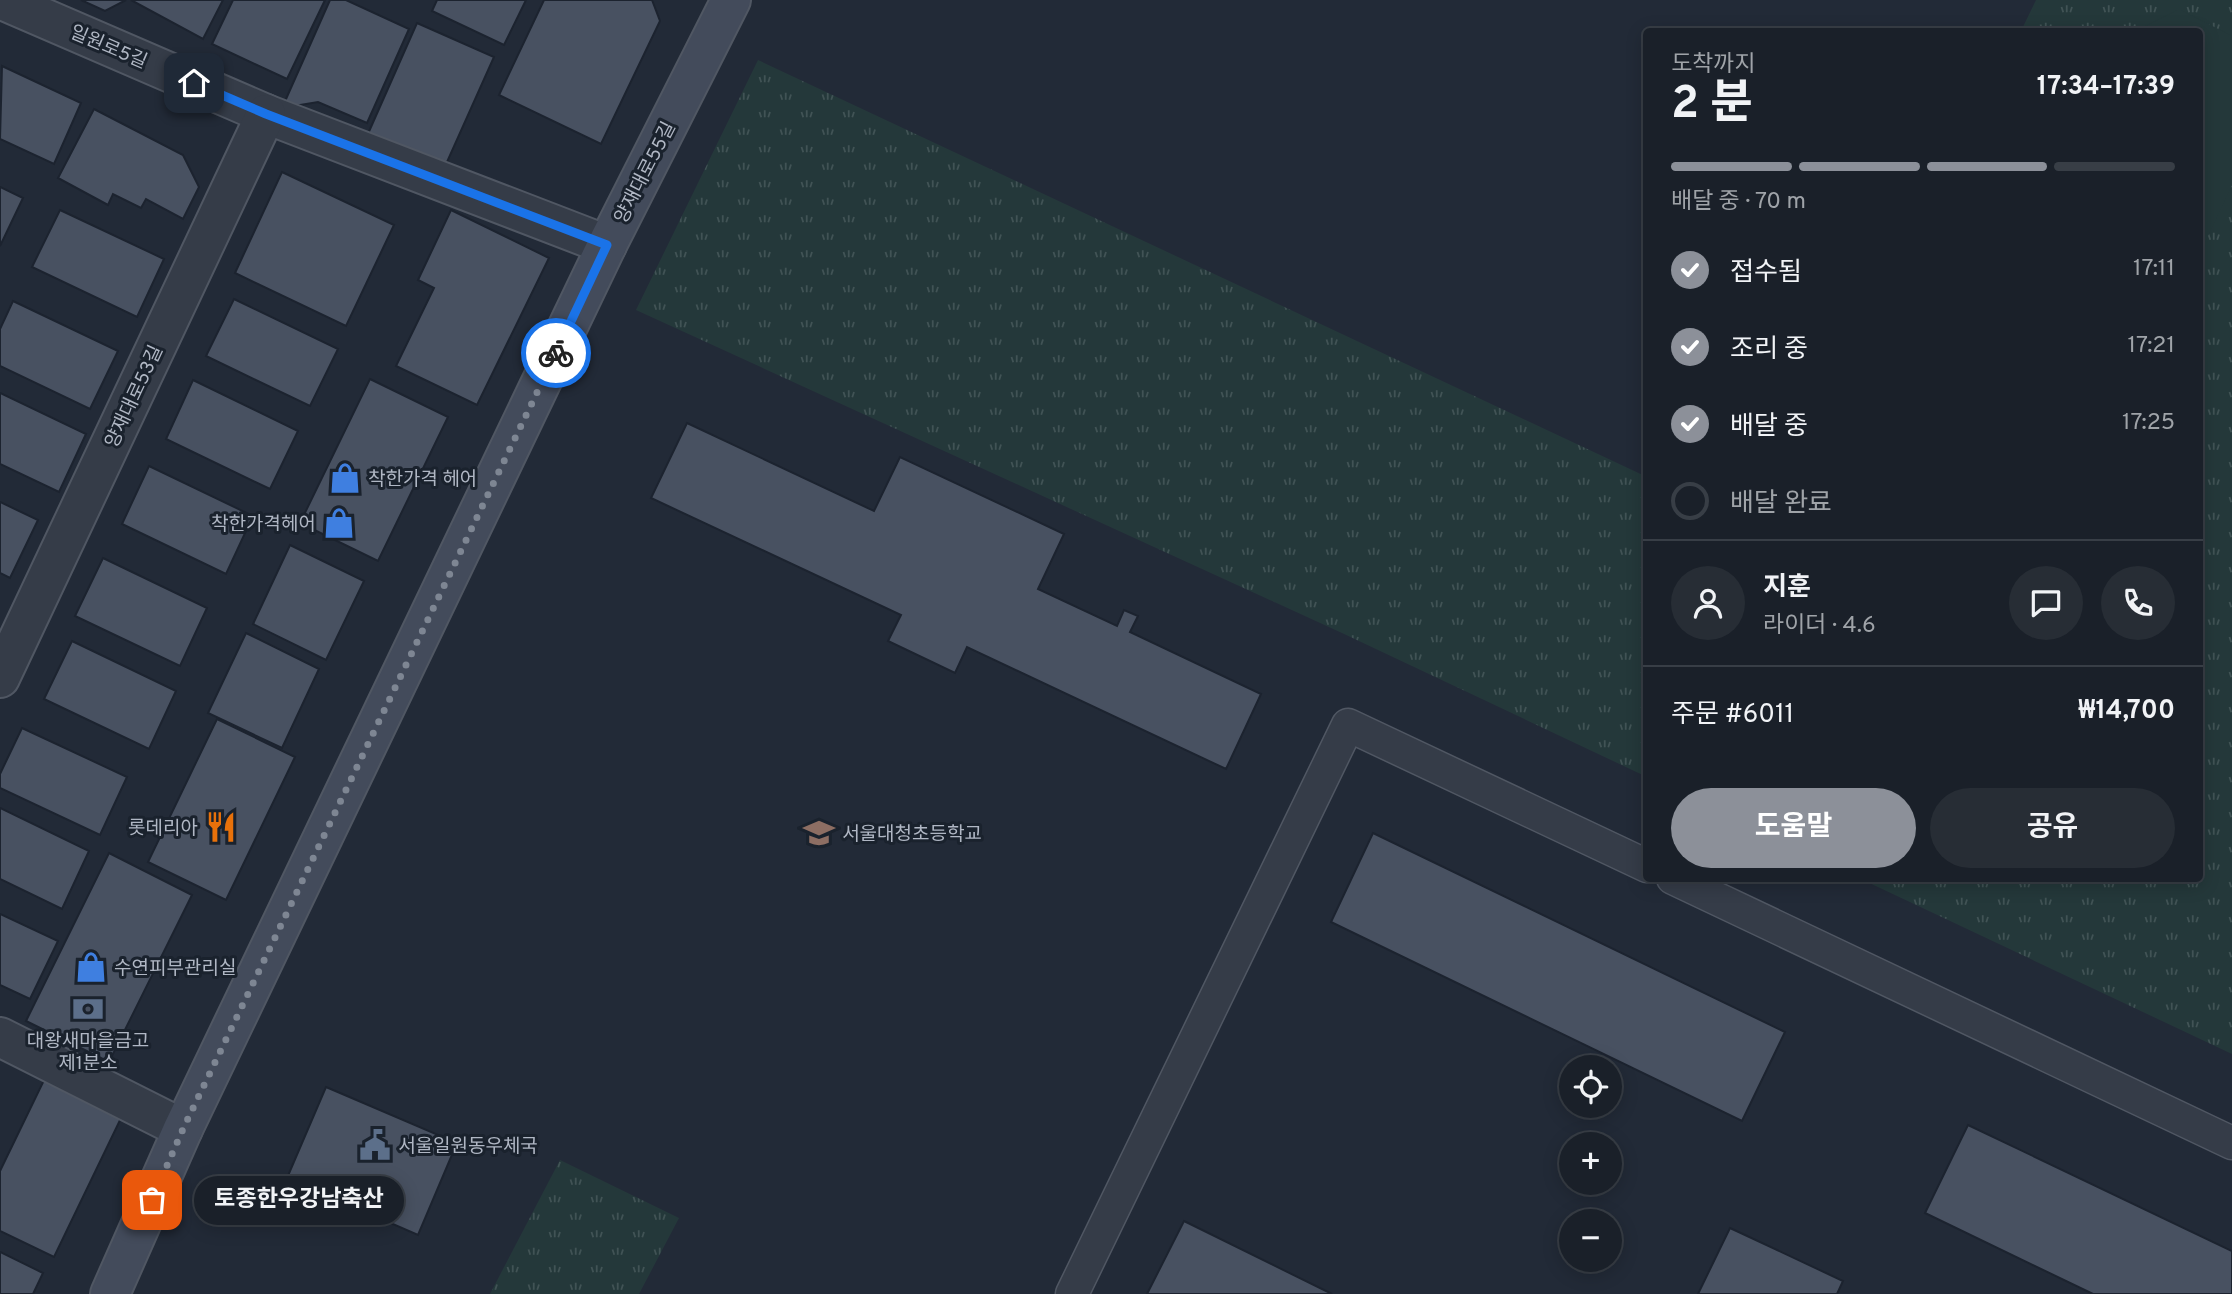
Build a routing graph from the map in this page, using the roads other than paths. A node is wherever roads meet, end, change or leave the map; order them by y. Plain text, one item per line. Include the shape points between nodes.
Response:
1 (2, 0) edge
2 (731, 0) edge
3 (266, 114) junction
4 (607, 245) junction
5 (0, 678) edge
6 (1643, 864) edge
7 (1681, 882) edge
8 (0, 1037) edge
9 (183, 1129) junction
10 (2232, 1143) edge
11 (110, 1294) edge
12 (1072, 1294) edge

1 - 3 street, 일원로5길
2 - 4 street, 양재대로55길
3 - 4 street, 일원로5길
3 - 5 street, 양재대로53길
4 - 9 street, 양재대로55길
6 - 12 lane via 1348,725
7 - 10 lane
8 - 9 street
9 - 11 street, 양재대로55길

